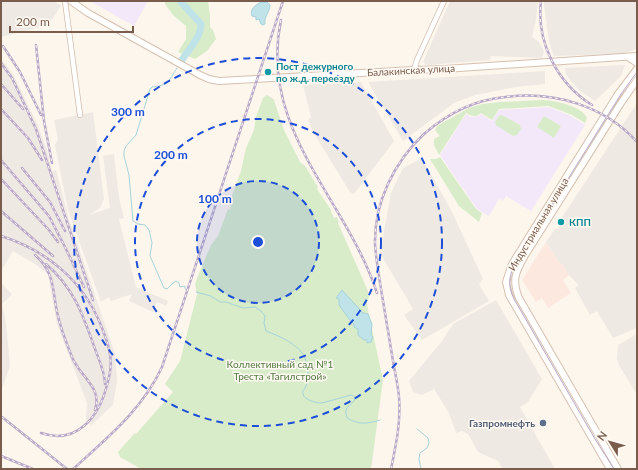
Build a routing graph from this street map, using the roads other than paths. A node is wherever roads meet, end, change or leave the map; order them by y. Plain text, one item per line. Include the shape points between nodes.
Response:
1 (64, 1) edge
2 (71, 1) edge
3 (444, 1) edge
4 (637, 56) edge
5 (628, 57) junction
6 (637, 63) edge
7 (637, 69) edge
8 (414, 70) junction
9 (637, 80) edge
10 (80, 115) dead end
11 (610, 469) edge
12 (618, 469) edge

1 - 10 street
2 - 8 main road, Балакинская улица via 214,80
3 - 8 street
4 - 5 main road, Балакинская улица
5 - 6 main road
5 - 8 main road, Балакинская улица
7 - 11 main road, Индустриальная улица via 618,94 525,244 510,269 506,282 509,295
9 - 12 main road, Индустриальная улица via 527,252 514,281 519,298

